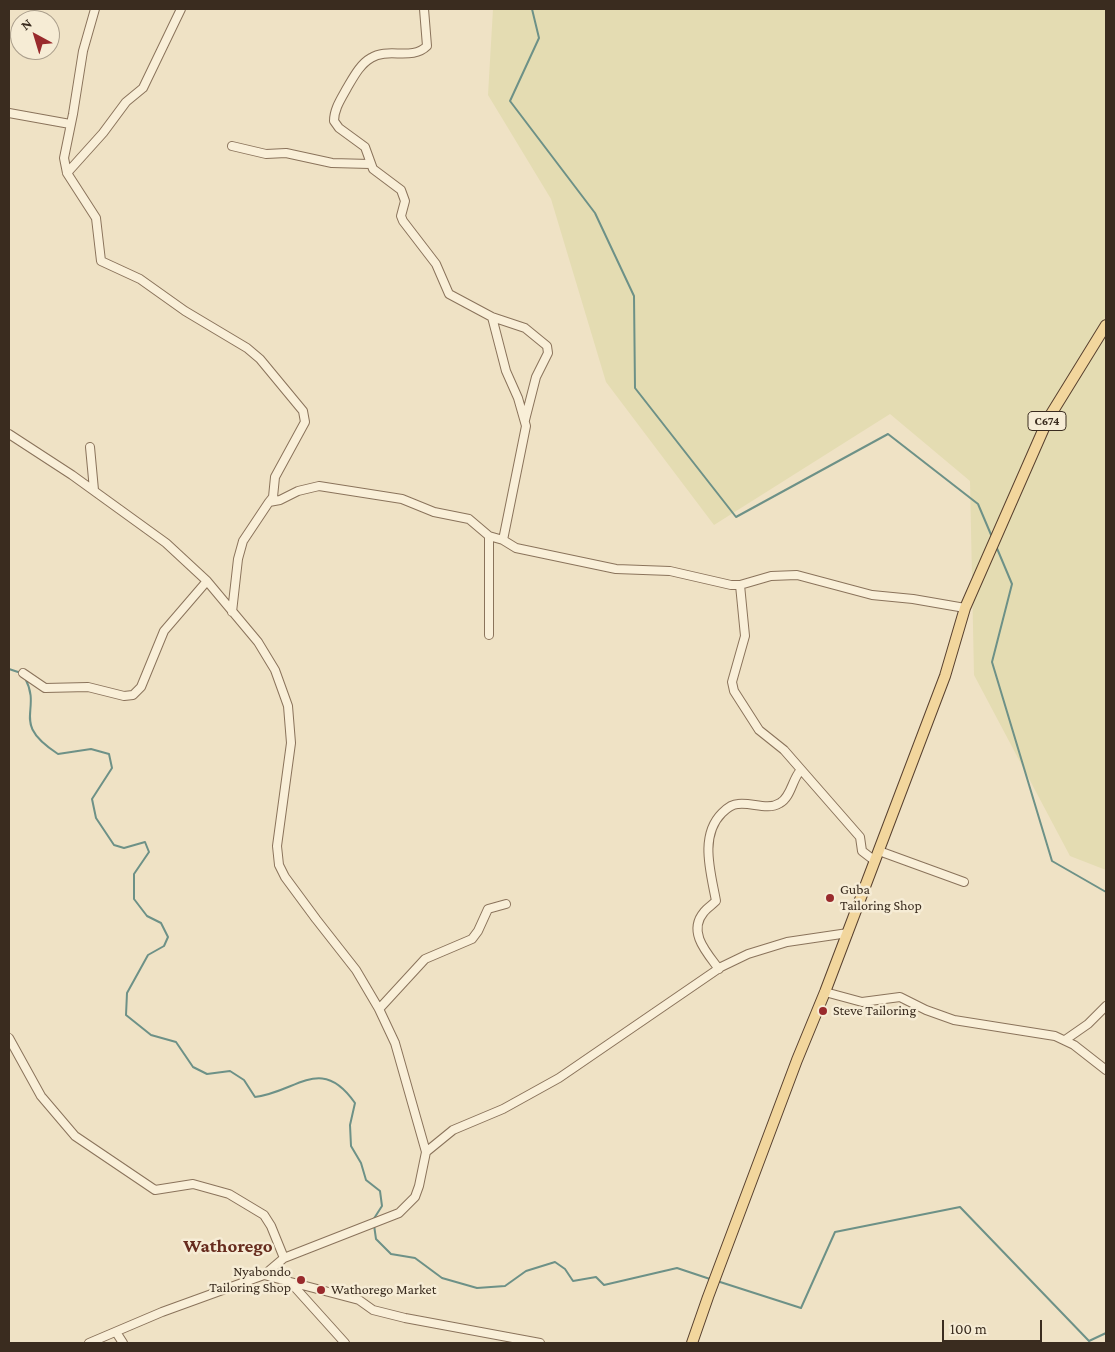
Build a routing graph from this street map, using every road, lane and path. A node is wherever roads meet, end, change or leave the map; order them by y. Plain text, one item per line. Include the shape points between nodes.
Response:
1 (95, 9) edge
2 (182, 9) edge
3 (424, 9) edge
4 (9, 113) edge
5 (70, 124) junction
6 (232, 146) dead end
7 (370, 164) junction
8 (67, 173) junction
9 (492, 318) junction
10 (1106, 325) edge
11 (525, 420) junction
12 (9, 434) edge
13 (90, 447) dead end
14 (94, 490) junction
15 (269, 502) junction
16 (489, 536) junction
17 (503, 540) junction
18 (207, 581) junction
19 (740, 585) junction
20 (965, 608) junction
21 (232, 612) junction
22 (489, 635) dead end
23 (23, 673) dead end
24 (800, 770) junction
25 (879, 851) junction
26 (875, 861) junction
27 (964, 882) dead end
28 (506, 904) dead end
29 (848, 933) junction
30 (719, 969) junction
31 (825, 992) junction
32 (1106, 1006) edge
33 (379, 1009) junction
34 (9, 1038) edge
35 (1065, 1040) junction
36 (1106, 1070) edge
37 (426, 1152) junction
38 (284, 1258) junction
39 (264, 1275) junction
40 (291, 1283) junction
41 (116, 1332) junction
42 (89, 1343) edge
43 (123, 1343) edge
44 (345, 1343) edge
45 (540, 1343) edge
46 (692, 1343) edge

1 - 5 street via 83,51
2 - 8 street via 143,88 126,102 104,133
3 - 7 street via 427,46 414,53 384,54 369,59 352,79 336,108 334,121 365,147
4 - 5 street
5 - 8 street via 64,158
6 - 7 street via 332,163
7 - 9 street via 401,190 405,201 403,221 436,264 449,294
8 - 15 street via 96,218 101,261 140,278 185,311 247,348 303,411 305,422 277,473
9 - 11 street via 506,371
9 - 11 street via 525,328 548,348 536,377
10 - 20 main road, C674 via 1048,419
11 - 17 street via 525,436
12 - 14 street
13 - 14 street
14 - 18 street via 153,533
15 - 16 street via 319,486 402,500 434,512 470,519
15 - 21 street via 244,541 238,559
16 - 17 street
16 - 22 street
17 - 19 street via 534,553 616,569 670,571 731,586
18 - 21 street
18 - 23 street via 164,631 141,687 133,694 124,696 88,687 45,688
19 - 20 street via 771,576 797,575 872,595
19 - 24 street via 744,636 732,686 759,730 784,750
20 - 25 main road, C674 via 945,676
21 - 33 street via 258,642 275,670 288,706 291,743 276,853 279,865 356,970
24 - 26 street via 860,837 862,852
24 - 30 street via 782,802 772,806 738,804 729,807 717,819 710,833 716,901 703,913 697,927 700,943
25 - 26 main road, C674
25 - 27 street
26 - 29 main road, C674
28 - 33 street via 488,909 472,938 425,959
29 - 30 street via 758,950
29 - 31 main road, C674
30 - 37 street via 559,1078 503,1109 453,1130
31 - 35 street via 862,1002 900,997 954,1020
31 - 46 main road, C674
32 - 35 street
33 - 37 street via 395,1043
34 - 38 street via 41,1096 84,1143 155,1190 194,1184 229,1194 264,1215
35 - 36 street
37 - 38 street via 415,1197 399,1213
38 - 39 street
39 - 40 street
39 - 41 street
40 - 44 street
40 - 45 street via 359,1300 373,1310 405,1318
41 - 42 street
41 - 43 street

